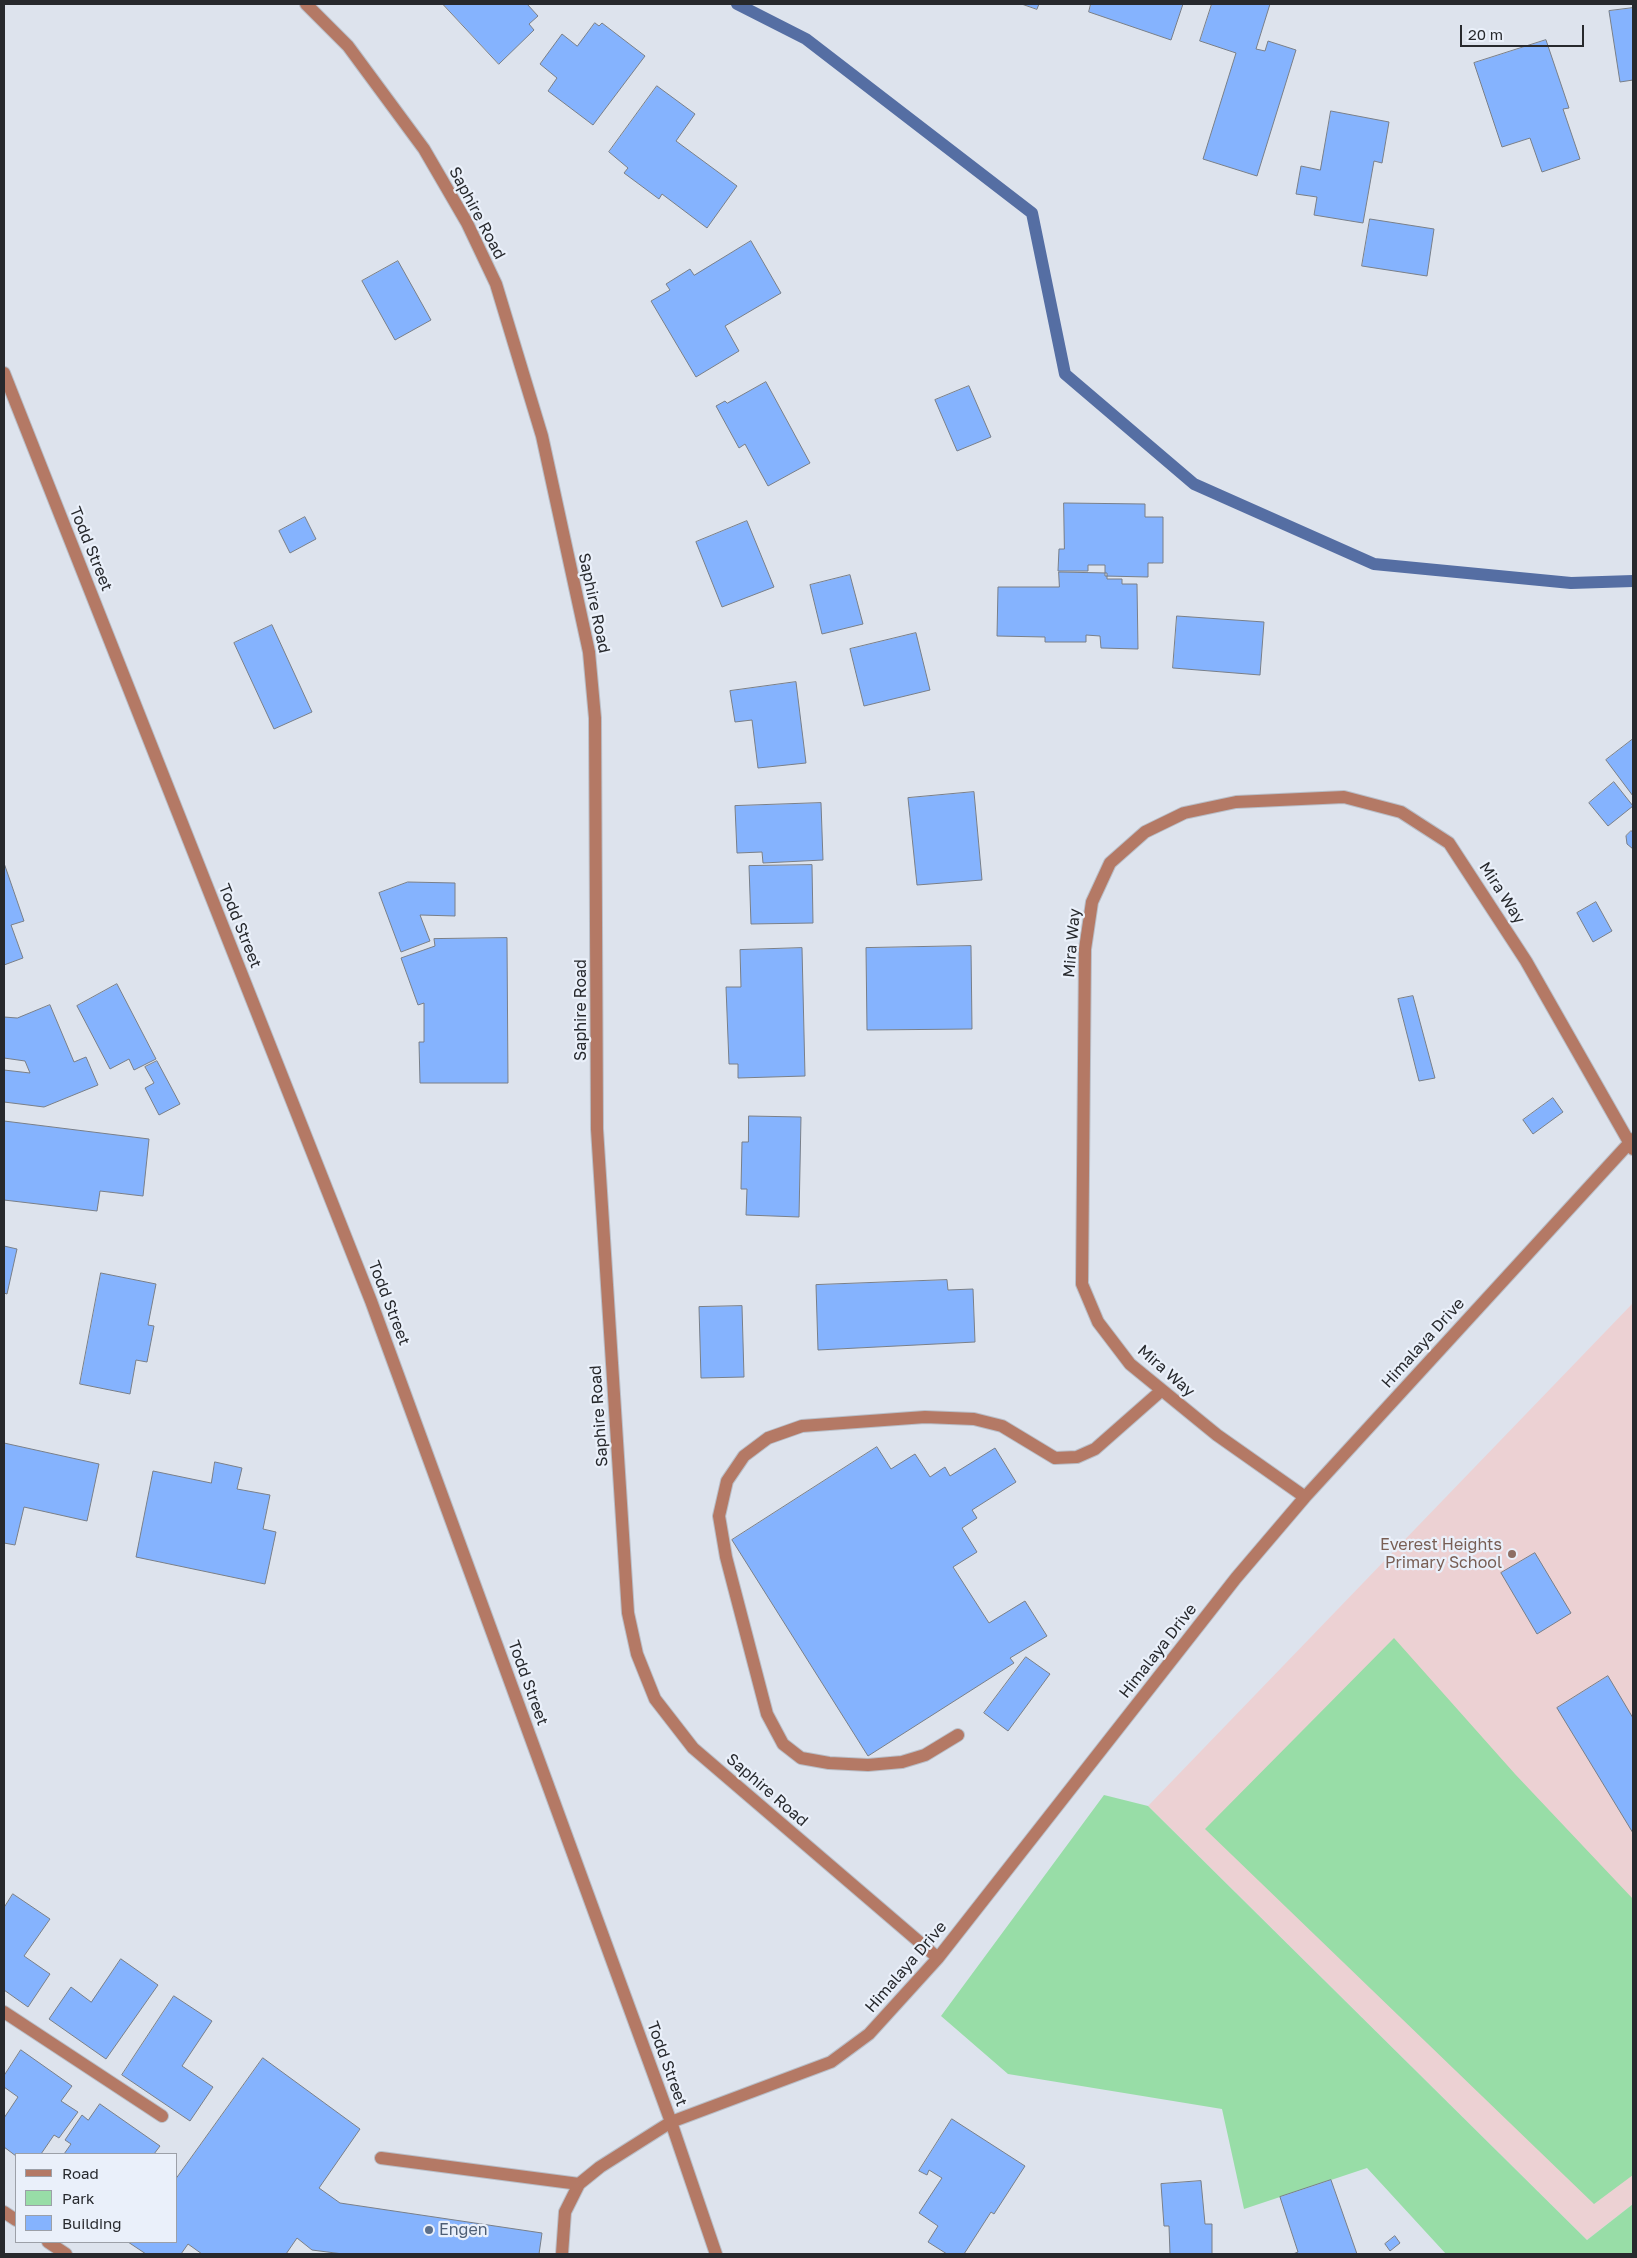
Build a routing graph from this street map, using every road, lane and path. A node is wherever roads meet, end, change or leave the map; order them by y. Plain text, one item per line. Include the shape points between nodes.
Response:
1 (306, 4) edge
2 (4, 373) edge
3 (1632, 1143) edge
4 (1162, 1390) junction
5 (1305, 1496) junction
6 (958, 1735) dead end
7 (938, 1958) junction
8 (4, 2012) edge
9 (162, 2116) dead end
10 (671, 2122) junction
11 (381, 2158) dead end
12 (579, 2184) junction
13 (4, 2212) edge
14 (15, 2219) edge
15 (50, 2243) edge
16 (66, 2254) edge
17 (562, 2254) edge
18 (716, 2254) edge

1 - 7 street, Saphire Road via 348,46 424,149 467,223 496,284 542,436 589,652 595,718 598,1129 628,1613 637,1654 655,1698 693,1748
2 - 10 street, Todd Street via 371,1301
3 - 4 street, Mira Way via 1526,961 1449,843 1401,812 1344,797 1236,802 1184,813 1145,832 1110,863 1092,902 1084,949 1082,1284 1098,1322 1130,1364
3 - 5 street, Himalaya Drive
4 - 5 street, Mira Way via 1217,1436
4 - 6 street via 1095,1449 1077,1457 1055,1458 1002,1426 974,1418 802,1426 768,1438 744,1456 727,1481 719,1516 726,1557 767,1714 783,1744 801,1758 868,1765 902,1762 925,1755
5 - 7 street, Himalaya Drive via 1236,1578
7 - 10 street, Himalaya Drive via 869,2034 831,2062
8 - 9 street
10 - 12 street, Himalaya Drive
10 - 18 street, Todd Street
11 - 12 street
12 - 17 street via 565,2212
13 - 14 street
15 - 16 street

